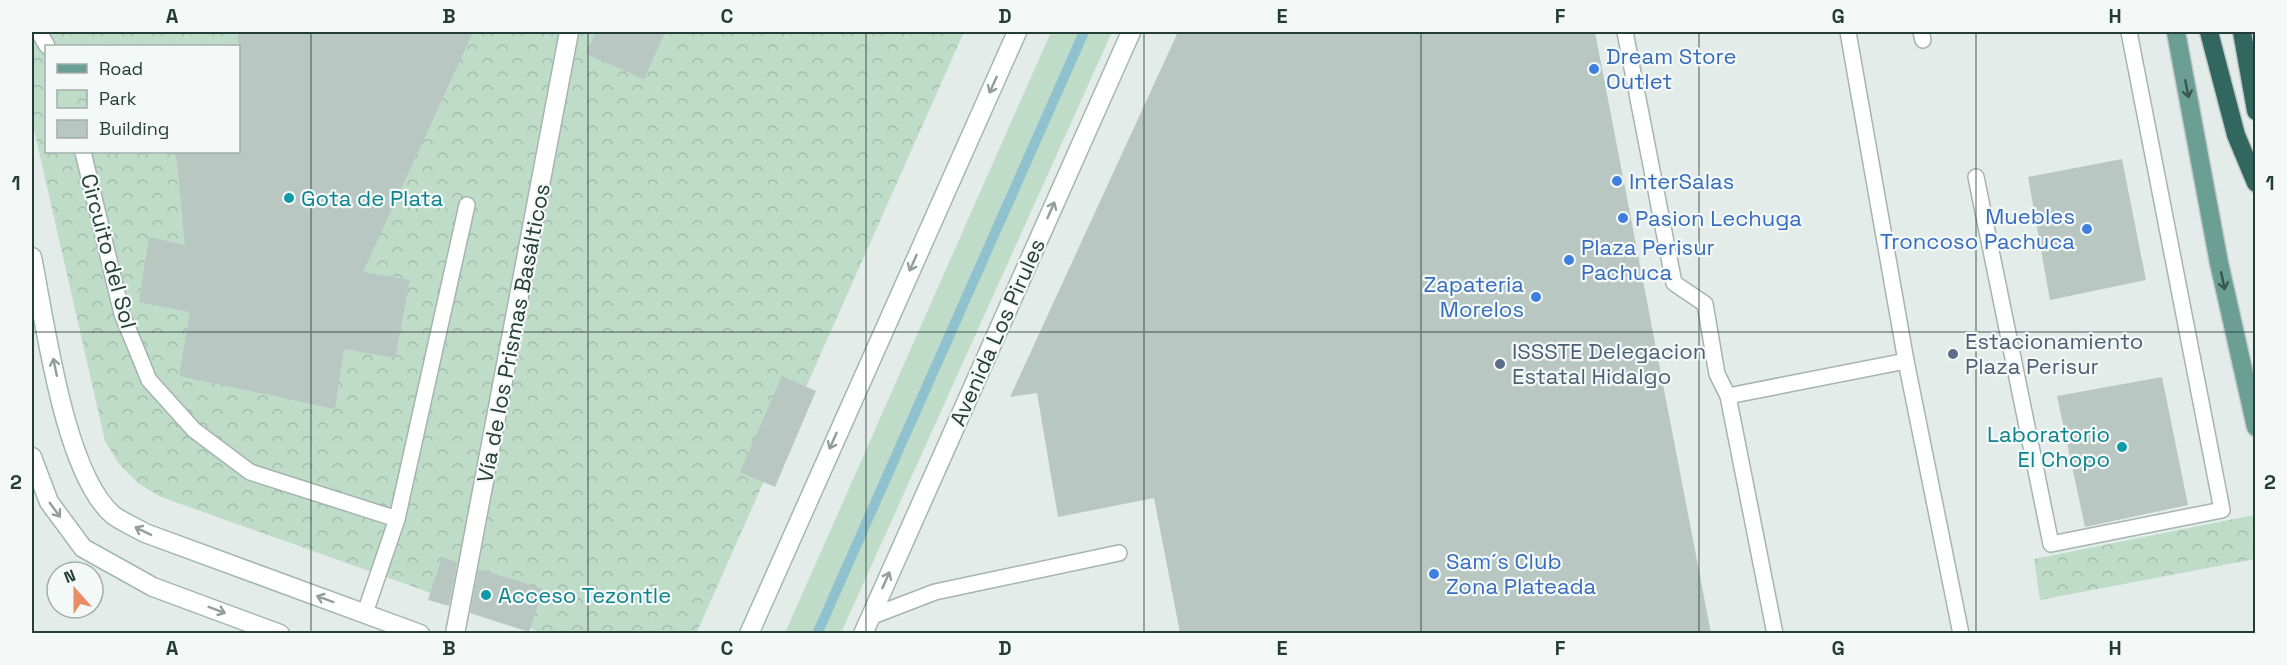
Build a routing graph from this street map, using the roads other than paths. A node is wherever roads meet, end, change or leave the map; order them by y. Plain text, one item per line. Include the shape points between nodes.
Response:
1 (569, 32) edge
2 (1017, 32) edge
3 (1131, 32) edge
4 (1625, 32) edge
5 (1848, 32) edge
6 (2129, 32) edge
7 (2176, 32) edge
8 (2209, 32) edge
9 (2242, 32) edge
10 (2256, 111) edge
11 (83, 153) edge
12 (1976, 177) dead end
13 (2256, 183) edge
14 (467, 205) dead end
15 (32, 257) edge
16 (1906, 361) junction
17 (1728, 396) junction
18 (2256, 427) edge
19 (32, 457) edge
20 (397, 519) junction
21 (1119, 554) dead end
22 (365, 613) junction
23 (866, 625) edge
24 (280, 633) edge
25 (420, 633) edge
26 (455, 633) edge
27 (749, 633) edge
28 (1775, 633) edge
29 (1961, 633) edge

1 - 26 street, Vía de los Prismas Basálticos
2 -> 27 street
23 -> 3 street, Avenida Los Pirules
4 - 17 lane via 1674,283 1705,304 1717,374
5 - 16 lane
6 - 12 lane via 2223,510 2051,544
7 -> 18 main road via 2219,263
8 - 13 highway via 2236,135
9 - 10 highway
11 - 20 lane, Circuito del Sol via 122,314 149,380 194,430 250,472
14 - 20 lane
22 -> 15 street via 145,533 113,514 86,477 69,435
16 - 17 lane
16 - 29 lane
17 - 28 lane
19 -> 24 street via 49,502 83,548 153,586
20 - 22 lane
21 - 23 lane via 935,592
22 - 25 street

